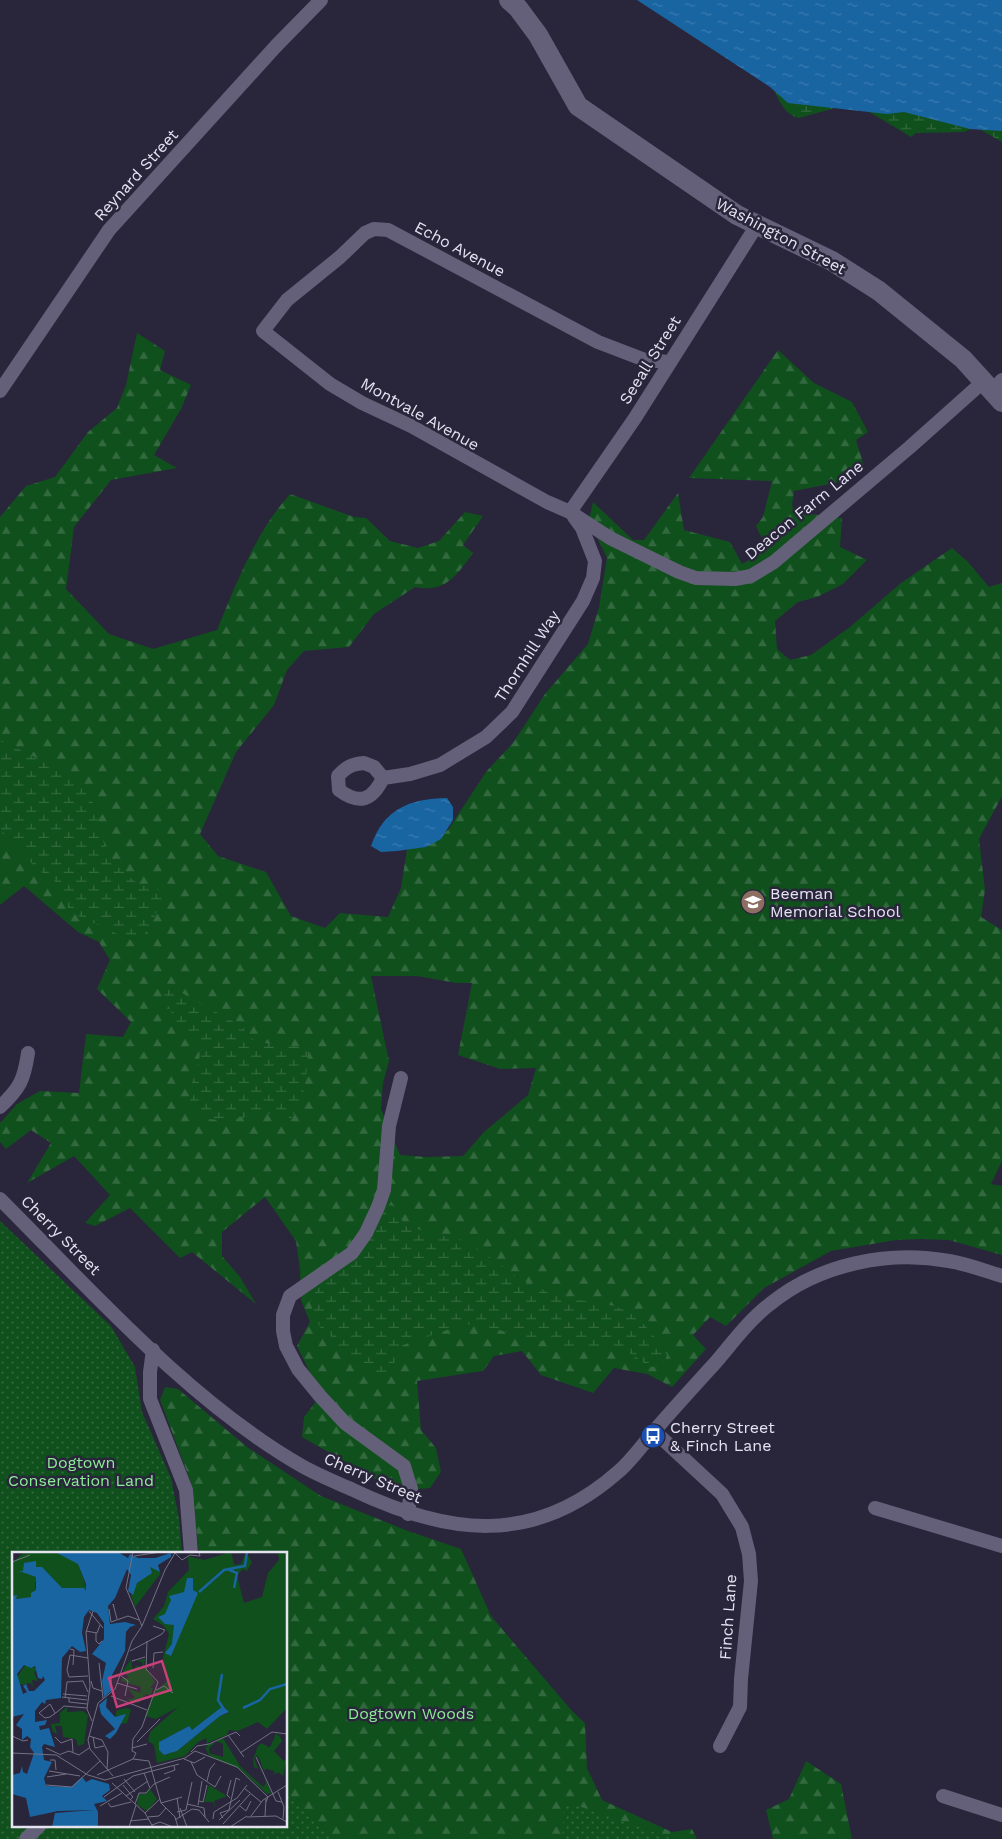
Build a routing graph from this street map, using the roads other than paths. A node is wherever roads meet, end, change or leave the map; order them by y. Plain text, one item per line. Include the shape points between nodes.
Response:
1 (321, 0) edge
2 (509, 0) edge
3 (756, 225) junction
4 (263, 331) joint
5 (669, 362) junction
6 (995, 388) edge
7 (0, 392) edge
8 (570, 512) junction
9 (382, 778) dead end
10 (28, 1053) dead end
11 (401, 1078) dead end
12 (0, 1107) edge
13 (0, 1199) edge
14 (1002, 1276) edge
15 (153, 1350) junction
16 (654, 1432) junction
17 (875, 1508) dead end
18 (408, 1514) junction
19 (1002, 1546) edge
20 (191, 1552) edge
21 (720, 1746) dead end
22 (943, 1796) dead end
23 (1002, 1815) edge
24 (39, 1826) edge
25 (26, 1839) edge

1 - 7 street, Reynard Street via 109,230
2 - 3 main road, Washington Street via 538,35 578,106
3 - 5 street, Seeall Street
3 - 6 main road, Washington Street via 832,261 879,291
4 - 5 street, Echo Avenue via 288,300 365,233 374,229 388,230 598,342 645,360
4 - 8 street, Montvale Avenue via 330,384 362,403 412,426
5 - 8 street, Seeall Street
6 - 8 street, Deacon Farm Lane via 910,447 774,562 751,576 716,581 679,572 610,538
8 - 9 street, Thornhill Way via 589,544 594,561 593,578 583,601 512,712 486,737 440,765
10 - 12 street via 25,1077
11 - 18 street via 389,1126 384,1190 366,1233 352,1254 290,1296 283,1315 283,1331 286,1346 298,1369 344,1424 404,1466 411,1489
13 - 15 street, Cherry Street
14 - 16 street, Cherry Street via 951,1261 925,1258 877,1259 824,1273 771,1303 741,1332
15 - 18 street, Cherry Street via 216,1407 268,1444 303,1466
15 - 20 street via 150,1399 186,1490
16 - 18 street, Cherry Street via 619,1471 562,1510 523,1523 454,1525
16 - 21 street, Finch Lane via 722,1494 742,1527 749,1554 751,1581 740,1706
17 - 19 street
22 - 23 street
24 - 25 street

